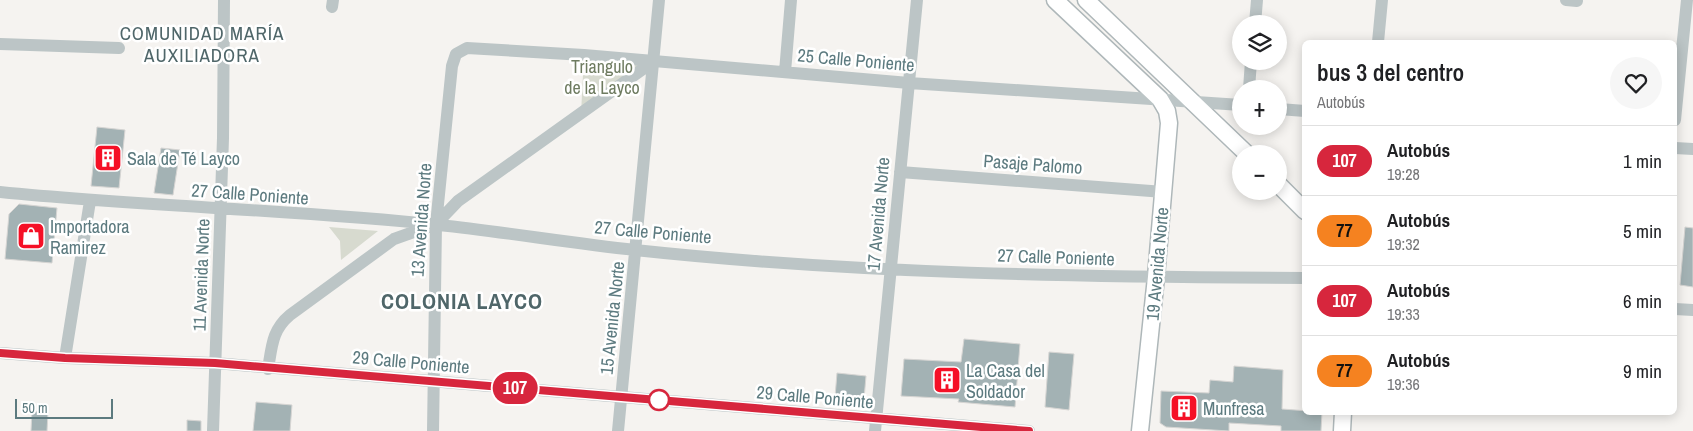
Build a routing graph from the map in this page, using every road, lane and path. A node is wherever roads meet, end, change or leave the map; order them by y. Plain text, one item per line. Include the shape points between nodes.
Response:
1 (224, 0) edge
2 (659, 0) edge
3 (791, 0) edge
4 (917, 0) edge
5 (1055, 0) edge
6 (1086, 0) edge
7 (1257, 0) edge
8 (1382, 0) edge
9 (1687, 0) edge
10 (1256, 15) edge
11 (1378, 40) edge
12 (0, 44) edge
13 (119, 48) dead end
14 (467, 48) joint
15 (654, 61) junction
16 (785, 72) junction
17 (909, 82) junction
18 (1160, 100) junction
19 (1677, 100) edge
20 (1193, 101) junction
21 (1232, 104) edge
22 (1287, 110) edge
23 (1302, 111) edge
24 (1238, 145) edge
25 (1677, 148) edge
26 (1693, 149) edge
27 (900, 172) junction
28 (0, 192) edge
29 (1164, 192) junction
30 (1287, 193) edge
31 (90, 202) junction
32 (1302, 208) edge
33 (221, 210) junction
34 (436, 224) junction
35 (636, 250) junction
36 (891, 269) junction
37 (1156, 277) junction
38 (1302, 278) edge
39 (1677, 309) edge
40 (1693, 310) edge
41 (0, 353) edge
42 (65, 358) junction
43 (215, 363) junction
44 (268, 368) junction
45 (432, 381) junction
46 (621, 397) junction
47 (1344, 415) edge
48 (876, 425) edge
49 (213, 431) edge
50 (433, 431) edge
51 (618, 431) edge
52 (1029, 431) edge
53 (1140, 431) edge
54 (1342, 431) edge

1 - 33 street, 11 Avenida Norte
2 - 15 street, 15 Avenida Norte
3 - 16 street
4 - 17 street, 17 Avenida Norte
5 - 18 main road
6 - 20 main road
7 - 10 street
8 - 11 street
9 - 19 street
12 - 13 street
14 - 15 street, 25 Calle Poniente
14 - 34 street, 13 Avenida Norte via 456,54 452,66
15 - 16 street, 25 Calle Poniente
15 - 34 street via 458,201
15 - 35 street, 15 Avenida Norte
16 - 17 street, 25 Calle Poniente
17 - 18 street, 25 Calle Poniente
17 - 27 street, 17 Avenida Norte
18 - 20 street, 25 Calle Poniente
18 - 29 main road, 19 Avenida Norte via 1167,110 1169,123
20 - 21 street, 25 Calle Poniente
20 - 24 main road
22 - 23 street
25 - 26 street
27 - 29 street, Pasaje Palomo
27 - 36 street, 17 Avenida Norte
28 - 31 street, 27 Calle Poniente
29 - 37 main road, 19 Avenida Norte
30 - 32 main road
31 - 33 street, 27 Calle Poniente
31 - 42 street
33 - 34 street, 27 Calle Poniente
33 - 43 street, 11 Avenida Norte
34 - 35 street, 27 Calle Poniente
34 - 44 street via 394,239 290,314 272,339
34 - 45 street, 13 Avenida Norte
35 - 36 street, 27 Calle Poniente
35 - 46 street, 15 Avenida Norte
36 - 37 street, 27 Calle Poniente
36 - 48 street, 17 Avenida Norte
37 - 38 street, 27 Calle Poniente
37 - 53 main road, 19 Avenida Norte
39 - 40 street
41 - 42 street, 29 Calle Poniente
42 - 43 street, 29 Calle Poniente
43 - 44 street, 29 Calle Poniente
43 - 49 street, 11 Avenida Norte
44 - 45 street, 29 Calle Poniente
45 - 46 street, 29 Calle Poniente
45 - 50 street, 13 Avenida Norte
46 - 48 street, 29 Calle Poniente
46 - 51 street, 15 Avenida Norte
47 - 54 main road
48 - 52 street, 29 Calle Poniente

